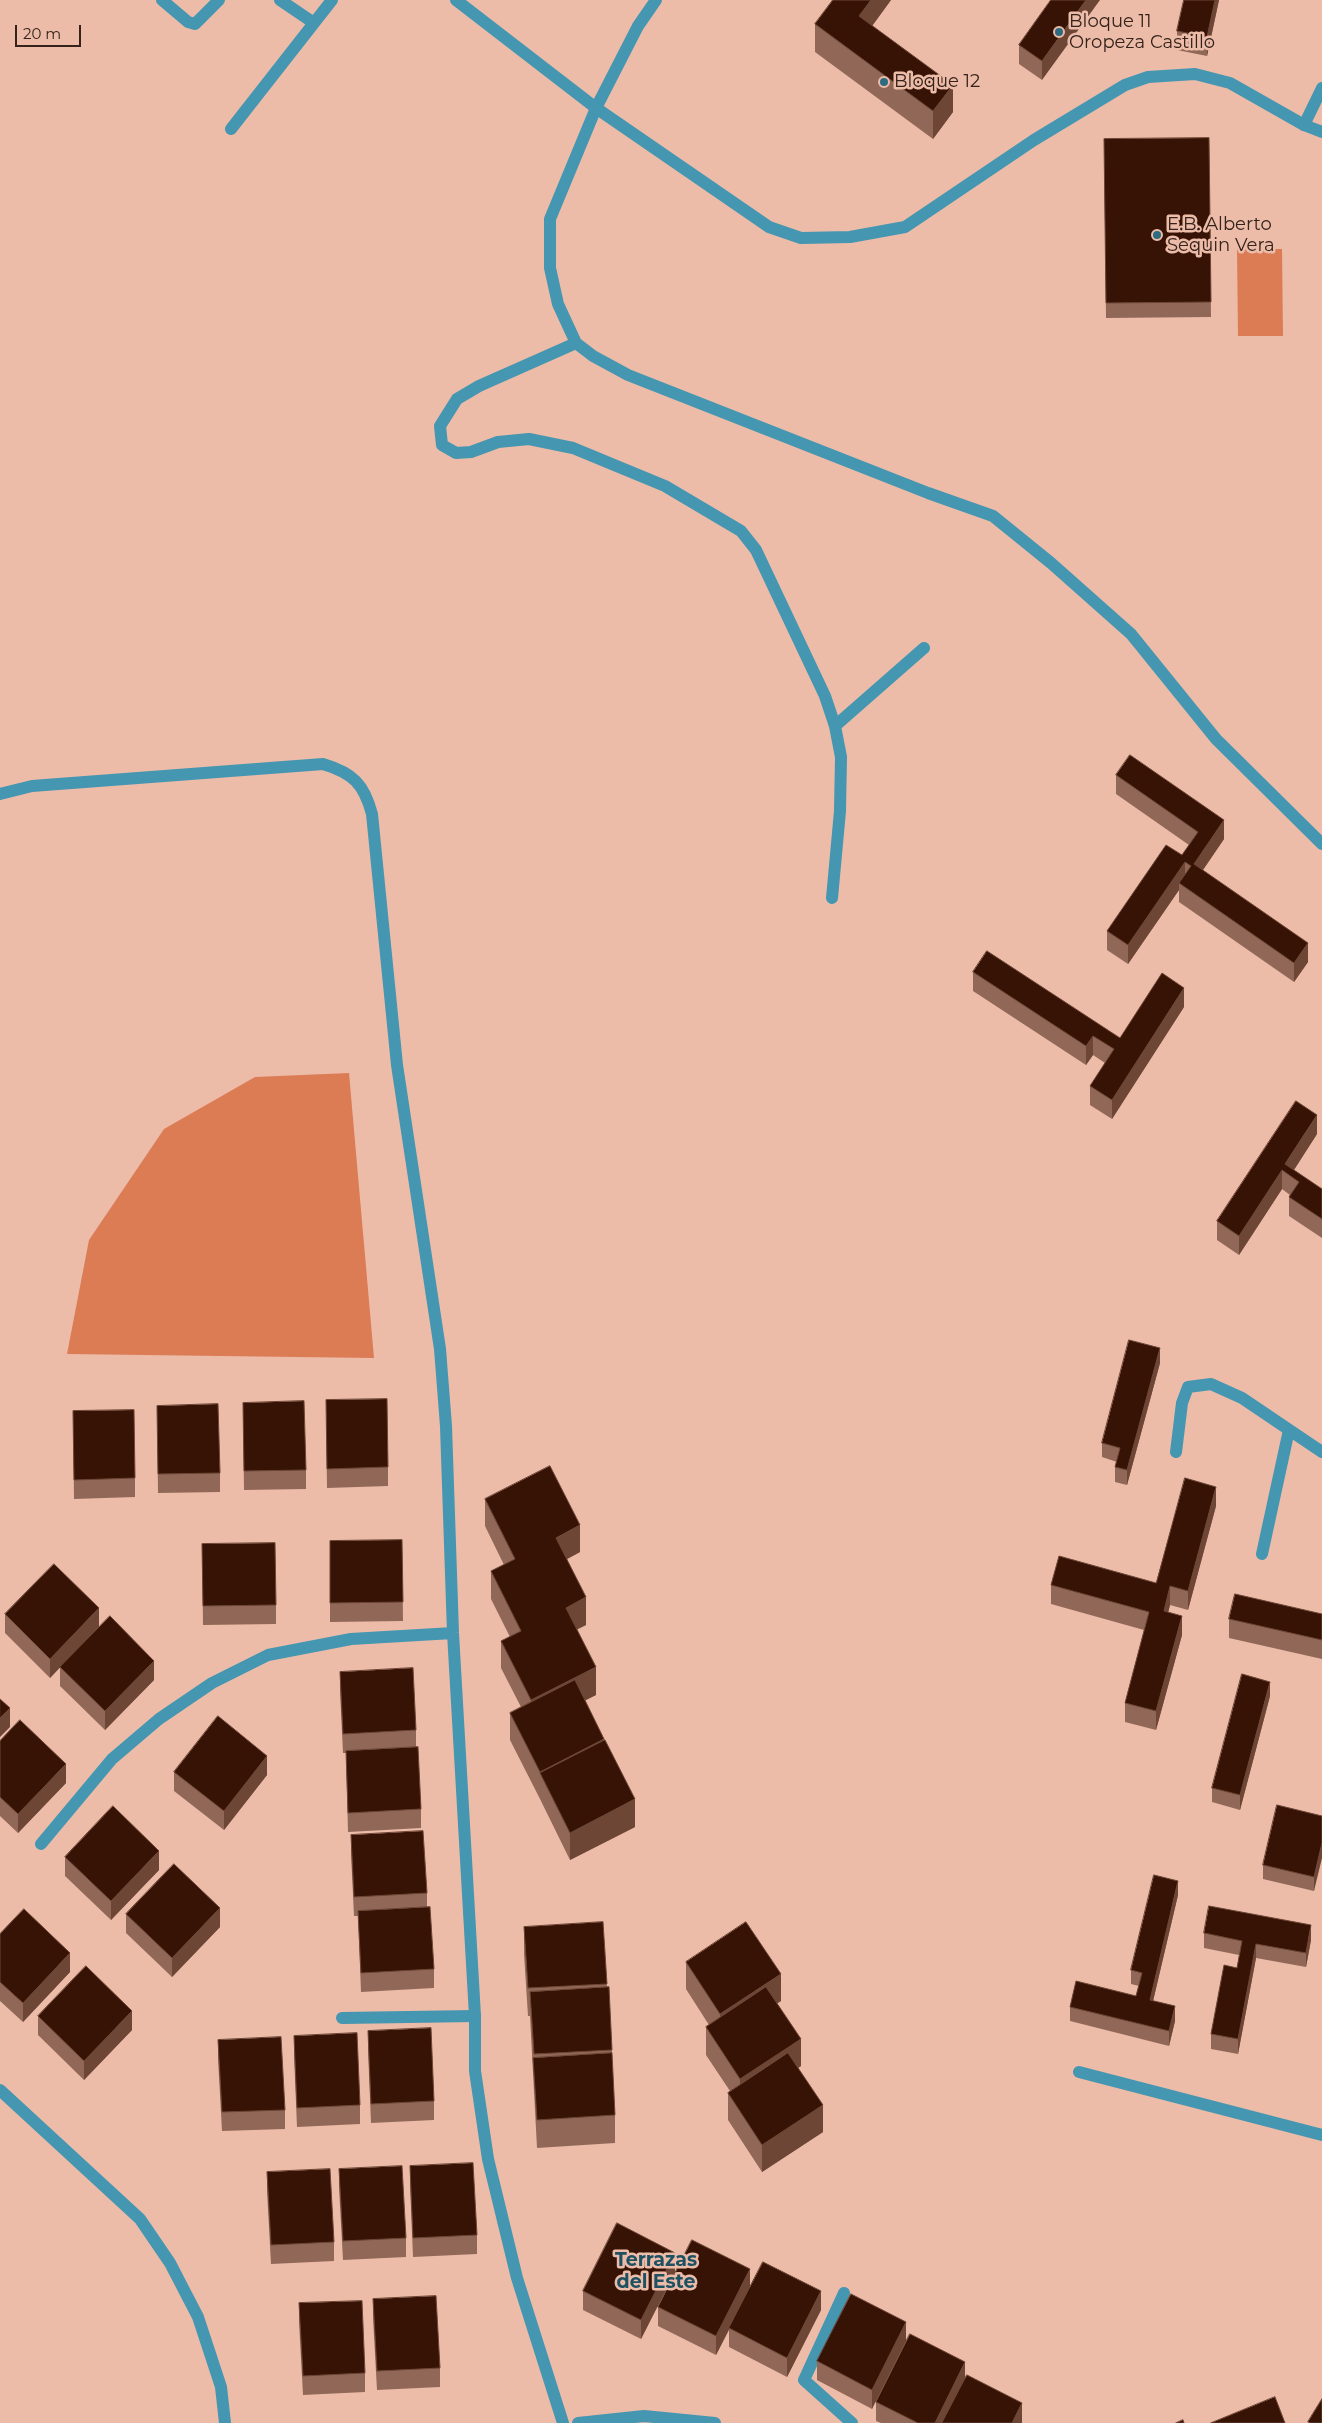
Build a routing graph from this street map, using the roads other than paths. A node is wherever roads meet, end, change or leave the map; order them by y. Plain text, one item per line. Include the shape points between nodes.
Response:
1 (162, 0) edge
2 (219, 0) edge
3 (280, 0) edge
4 (332, 0) edge
5 (456, 0) edge
6 (656, 0) edge
7 (314, 23) junction
8 (1322, 88) edge
9 (596, 108) junction
10 (1304, 125) junction
11 (231, 128) dead end
12 (1322, 132) edge
13 (576, 343) junction
14 (924, 648) dead end
15 (835, 726) junction
16 (0, 794) edge
17 (1322, 844) edge
18 (832, 898) dead end
19 (1289, 1430) junction
20 (1176, 1452) dead end
21 (1322, 1452) edge
22 (1262, 1554) dead end
23 (453, 1633) junction
24 (42, 1844) dead end
25 (475, 2016) junction
26 (342, 2018) dead end
27 (1079, 2072) dead end
28 (0, 2090) edge
29 (1322, 2135) edge
30 (844, 2293) dead end
31 (225, 2423) edge
32 (562, 2423) edge
33 (578, 2423) edge
34 (715, 2423) edge
35 (852, 2423) edge

1 - 2 street via 195,24
3 - 7 street
4 - 7 street
5 - 9 street
6 - 9 street via 638,26
7 - 11 street
8 - 10 street
9 - 10 street via 768,227 801,238 850,237 905,227 1034,140 1125,85 1148,77 1195,74 1230,83
9 - 13 street via 550,219 550,268 558,304
10 - 12 street
13 - 15 street via 457,399 440,426 442,445 456,454 498,442 529,439 573,448 665,486 741,531 756,550 825,696
13 - 17 street via 628,375 993,516 1051,562 1131,634 1216,739
14 - 15 street
15 - 18 street via 841,757
16 - 23 street via 32,786 323,764 342,770 357,781 367,797 372,814 398,1065 440,1349
19 - 20 street via 1242,1398 1211,1384 1188,1387 1182,1404
19 - 21 street
19 - 22 street
23 - 24 street via 351,1639 268,1655 212,1682 159,1719 112,1759
23 - 25 street
25 - 26 street
25 - 32 street via 475,2071 488,2159 517,2278
27 - 29 street
28 - 31 street via 140,2219 170,2264 198,2317 221,2387
30 - 35 street via 804,2380
33 - 34 street via 644,2416

